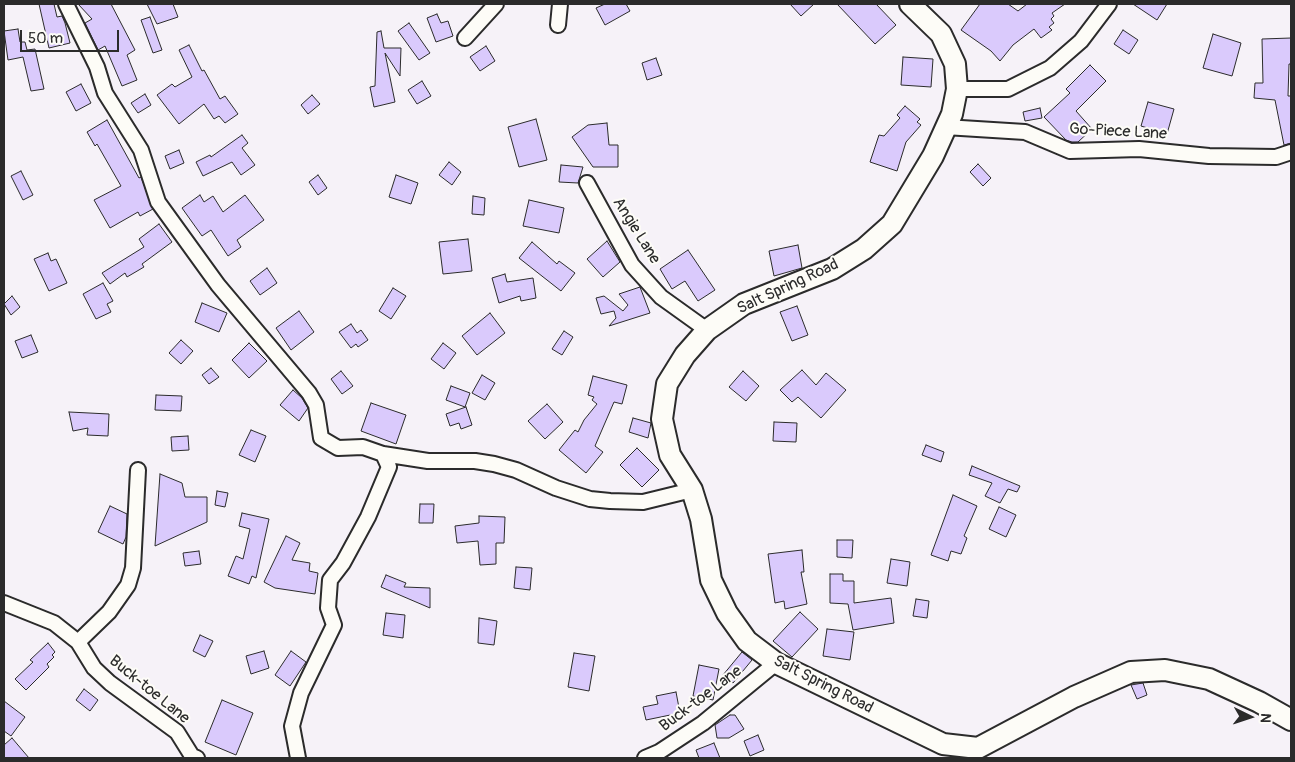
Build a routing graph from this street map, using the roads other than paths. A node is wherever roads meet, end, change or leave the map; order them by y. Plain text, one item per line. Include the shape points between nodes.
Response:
1 (66, 4) edge
2 (496, 4) edge
3 (560, 4) edge
4 (1109, 4) edge
5 (919, 7) edge
6 (558, 25) dead end
7 (465, 38) dead end
8 (957, 89) junction
9 (945, 127) junction
10 (1291, 152) edge
11 (587, 183) dead end
12 (707, 330) junction
13 (383, 454) junction
14 (138, 470) dead end
15 (692, 490) junction
16 (4, 603) edge
17 (78, 642) junction
18 (776, 664) junction
19 (1291, 720) edge
20 (197, 758) edge
21 (298, 758) edge
22 (645, 758) edge

1 - 13 street via 106,93 141,150 158,202 218,284 309,394 316,405 322,438 338,448 363,447
2 - 7 street
3 - 6 street
4 - 8 street via 1081,41 1050,68 1008,89
5 - 8 street, Salt Spring Road via 941,34 955,64
8 - 9 street, Salt Spring Road via 952,114
9 - 10 street, Go-Piece Lane via 1025,132 1070,151 1139,150 1267,157
9 - 12 street, Salt Spring Road via 933,156 892,224 864,249 832,269 744,304
11 - 12 street, Angie Lane via 632,265 661,297
12 - 15 street, Salt Spring Road via 667,384 662,419 670,455
13 - 15 street via 428,461 494,464 556,488 610,501 644,502
13 - 21 street via 389,467 356,540 330,580 328,608 334,626 301,692 292,726
14 - 17 street via 133,568 128,585 110,612
15 - 18 street, Salt Spring Road via 701,519 711,580 727,614 747,641
16 - 17 street, Buck-toe Lane via 54,622
17 - 20 street, Buck-toe Lane via 94,668 177,732 192,756
18 - 19 street, Salt Spring Road via 943,744 978,748 1074,697 1130,672 1165,670 1209,679
18 - 22 street, Buck-toe Lane via 703,722

